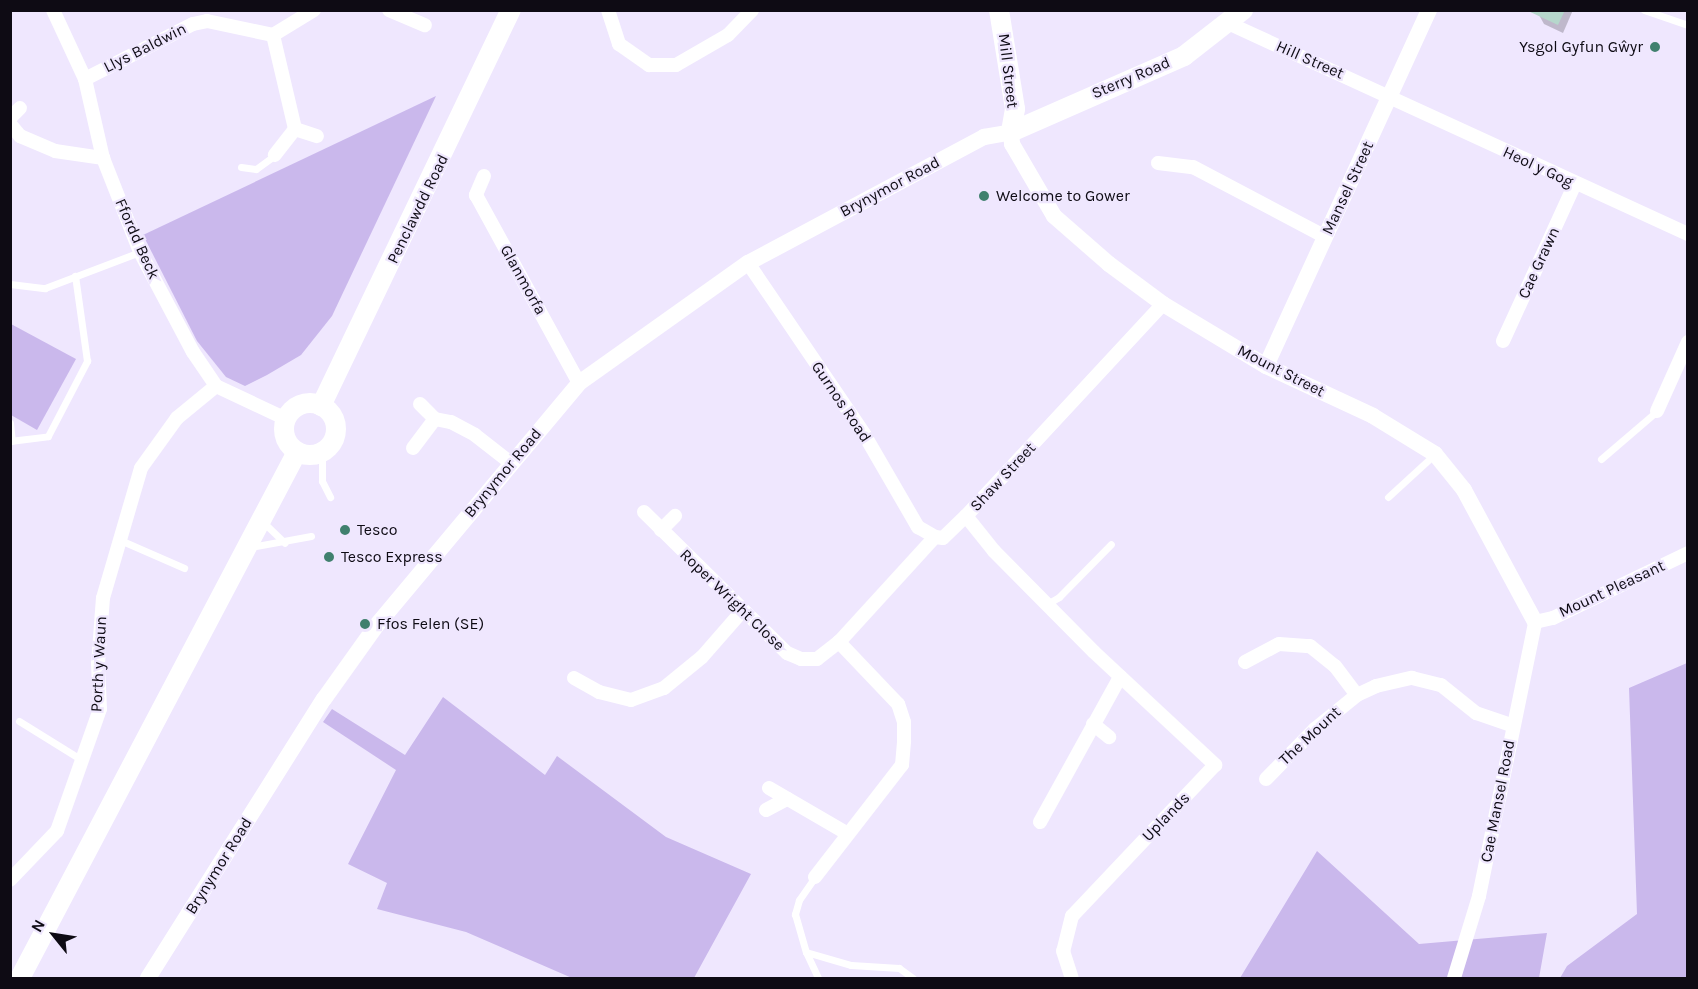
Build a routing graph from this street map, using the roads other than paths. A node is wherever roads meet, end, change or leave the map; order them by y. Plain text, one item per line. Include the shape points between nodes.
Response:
1 (53, 10) edge
2 (314, 10) edge
3 (511, 10) edge
4 (608, 10) edge
5 (752, 10) edge
6 (999, 10) edge
7 (1429, 10) edge
8 (1644, 10) edge
9 (398, 12) edge
10 (206, 16) edge
11 (1236, 17) edge
12 (425, 25) dead end
13 (1688, 25) edge
14 (273, 35) junction
15 (85, 79) junction
16 (1390, 96) junction
17 (10, 124) edge
18 (295, 129) junction
19 (1011, 132) junction
20 (317, 136) dead end
21 (274, 155) joint
22 (104, 158) junction
23 (1158, 163) dead end
24 (241, 167) dead end
25 (484, 176) dead end
26 (1575, 184) junction
27 (1688, 234) edge
28 (1326, 237) junction
29 (140, 252) junction
30 (748, 263) junction
31 (75, 276) junction
32 (10, 284) edge
33 (1163, 304) junction
34 (1503, 341) dead end
35 (1688, 342) edge
36 (1266, 366) junction
37 (579, 383) junction
38 (216, 386) junction
39 (420, 404) dead end
40 (321, 406) junction
41 (1657, 411) joint
42 (286, 418) junction
43 (435, 419) junction
44 (10, 423) edge
45 (11, 441) edge
46 (413, 448) dead end
47 (297, 452) junction
48 (322, 452) junction
49 (1435, 454) junction
50 (1601, 459) dead end
51 (511, 463) junction
52 (1388, 497) dead end
53 (330, 498) dead end
54 (644, 512) dead end
55 (675, 516) dead end
56 (966, 516) junction
57 (263, 521) junction
58 (661, 530) junction
59 (311, 536) dead end
60 (935, 537) junction
61 (120, 540) junction
62 (285, 543) junction
63 (1111, 544) dead end
64 (249, 547) junction
65 (1688, 553) edge
66 (184, 568) dead end
67 (1047, 604) junction
68 (743, 610) junction
69 (1535, 622) junction
70 (839, 642) junction
71 (1245, 662) dead end
72 (1120, 677) junction
73 (574, 678) dead end
74 (1357, 695) junction
75 (19, 721) dead end
76 (1093, 724) junction
77 (1513, 726) junction
78 (1109, 737) dead end
79 (82, 760) junction
80 (1266, 779) dead end
81 (769, 788) dead end
82 (787, 799) junction
83 (766, 810) dead end
84 (1040, 822) dead end
85 (848, 834) junction
86 (815, 876) joint
87 (10, 880) edge
88 (806, 952) junction
89 (20, 978) edge
90 (148, 978) edge
91 (818, 978) edge
92 (913, 978) edge
93 (1072, 978) edge
94 (1454, 978) edge

1 - 15 street, Ffordd Beck
2 - 14 street
3 - 40 main road, Penclawdd Road
4 - 5 street via 620,44 649,65 676,65 728,35
6 - 19 main road, Mill Street via 1014,109
7 - 16 street, Mansel Street
8 - 13 lane
9 - 12 street
10 - 14 street, Llys Baldwin
10 - 15 street, Llys Baldwin
11 - 16 street, Hill Street
11 - 19 main road, Sterry Road via 1184,56
14 - 18 street
15 - 22 street, Ffordd Beck
16 - 26 street, Heol y Gog
16 - 28 street, Mansel Street
17 - 22 street via 20,136 55,151
18 - 20 street
18 - 21 street
19 - 30 street, Brynymor Road via 984,137
19 - 33 street, Mount Street via 1012,144 1054,216
21 - 24 lane via 256,169
22 - 29 street, Ffordd Beck
23 - 28 street via 1193,167
25 - 37 street, Glanmorfa via 476,195
26 - 27 street, Heol y Gog
26 - 34 street, Cae Grawn
28 - 36 street, Mansel Street
29 - 31 lane
29 - 38 street, Ffordd Beck via 193,352
30 - 37 street, Brynymor Road
30 - 60 street, Gurnos Road via 864,434 918,527
31 - 32 lane via 45,288
31 - 45 lane via 87,361 48,436
33 - 36 street, Mount Street
33 - 56 street, Shaw Street
35 - 41 street
36 - 49 street, Mount Street via 1373,416
37 - 51 street, Brynymor Road
38 - 42 street
38 - 61 street, Porth y Waun via 177,418 141,468
39 - 43 street
40 - 42 main road via 305,404
40 - 48 main road via 335,425 333,441
41 - 50 lane
42 - 47 main road via 287,441
43 - 46 street
43 - 51 street via 451,422 475,435
44 - 45 lane
47 - 48 main road
47 - 57 main road
48 - 53 lane via 322,481
49 - 52 lane
49 - 69 street, Mount Street via 1464,490
51 - 90 street, Brynymor Road via 376,626 324,699
54 - 58 street, Roper Wright Close
55 - 58 street
56 - 60 street, Shaw Street via 943,538
56 - 67 street, Uplands via 994,551
57 - 62 lane
57 - 64 main road
58 - 68 street, Roper Wright Close
59 - 62 lane
60 - 70 street, Shaw Street
61 - 66 lane
61 - 79 street, Porth y Waun via 103,598 98,664 100,709
62 - 64 lane
63 - 67 lane via 1059,597
64 - 89 main road
65 - 69 street, Mount Pleasant via 1553,618
67 - 72 street, Uplands
68 - 70 street, Roper Wright Close via 787,653 801,659 818,659
68 - 73 street via 702,657 664,688 631,700 599,692
69 - 77 street, Cae Mansel Road via 1526,680
70 - 85 street via 898,704 904,722 902,765
71 - 74 street, The Mount via 1279,644 1311,646 1335,666
72 - 76 street
72 - 93 street, Uplands via 1215,765 1072,916 1064,951
74 - 77 street, The Mount via 1412,678 1441,685 1490,721
74 - 80 street, The Mount via 1315,729
75 - 79 lane
76 - 78 street
76 - 84 street
77 - 94 street, Cae Mansel Road via 1479,896
79 - 87 street, Porth y Waun via 57,831
81 - 82 street
82 - 83 street
82 - 85 street
85 - 86 street
86 - 88 lane via 795,914
88 - 91 lane
88 - 92 lane via 850,965 899,968

